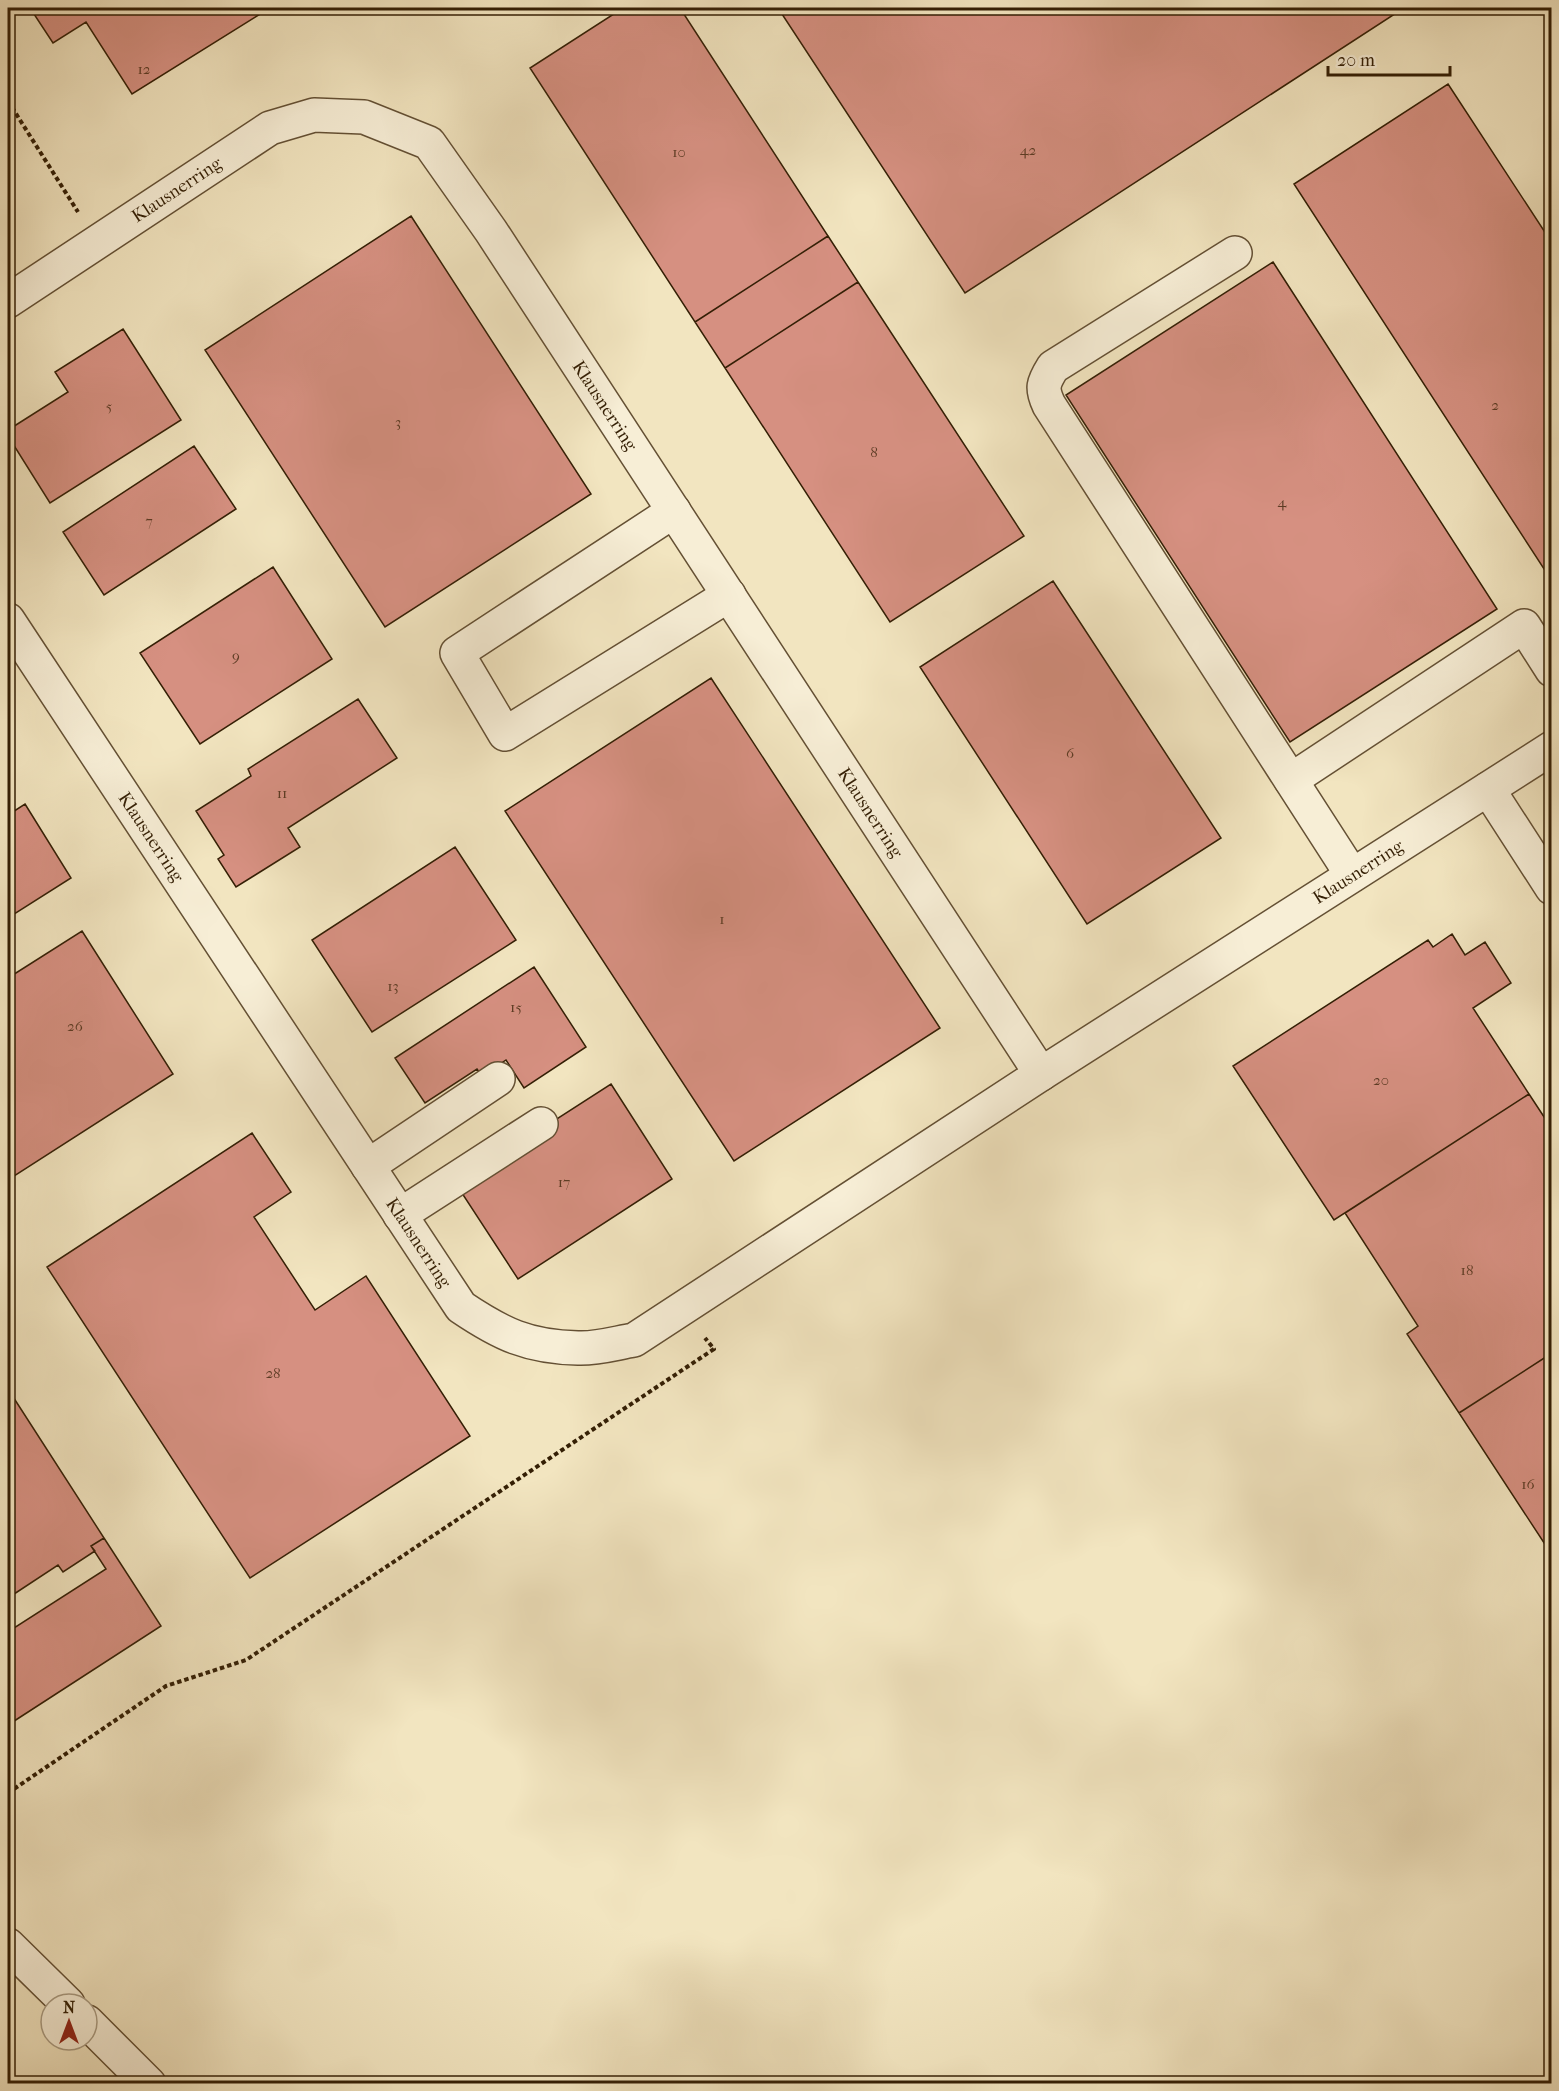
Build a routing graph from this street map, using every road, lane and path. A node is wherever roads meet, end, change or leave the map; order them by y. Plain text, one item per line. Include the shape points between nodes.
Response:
1 (8, 101) edge
2 (96, 242) junction
3 (1235, 253) dead end
4 (8, 301) edge
5 (674, 511) junction
6 (729, 595) junction
7 (8, 620) edge
8 (1551, 670) edge
9 (1551, 748) edge
10 (1290, 780) junction
11 (1488, 789) junction
12 (1352, 875) junction
13 (1551, 888) edge
14 (1041, 1074) junction
15 (498, 1079) dead end
16 (541, 1124) dead end
17 (368, 1166) junction
18 (400, 1215) junction
19 (681, 1309) junction
20 (8, 1793) edge
21 (8, 1945) edge
22 (56, 1992) edge
23 (99, 2034) edge
24 (149, 2084) edge

1 - 2 path
2 - 4 street, Klausnerring
2 - 5 street, Klausnerring via 270,128 314,116 364,117 429,142
3 - 10 street via 1053,368 1043,393
5 - 6 street, Klausnerring
5 - 6 street via 457,653 505,734
6 - 14 street, Klausnerring
7 - 17 street, Klausnerring
8 - 10 street via 1524,626
9 - 11 street, Klausnerring
10 - 12 street
11 - 12 street, Klausnerring
11 - 13 street
12 - 14 street, Klausnerring
14 - 19 street, Klausnerring
15 - 17 street
16 - 18 street
17 - 18 street, Klausnerring
18 - 19 street, Klausnerring via 461,1307 494,1329 531,1343 580,1348 634,1340
19 - 20 path via 714,1348 246,1660 166,1686
21 - 22 street
23 - 24 street

